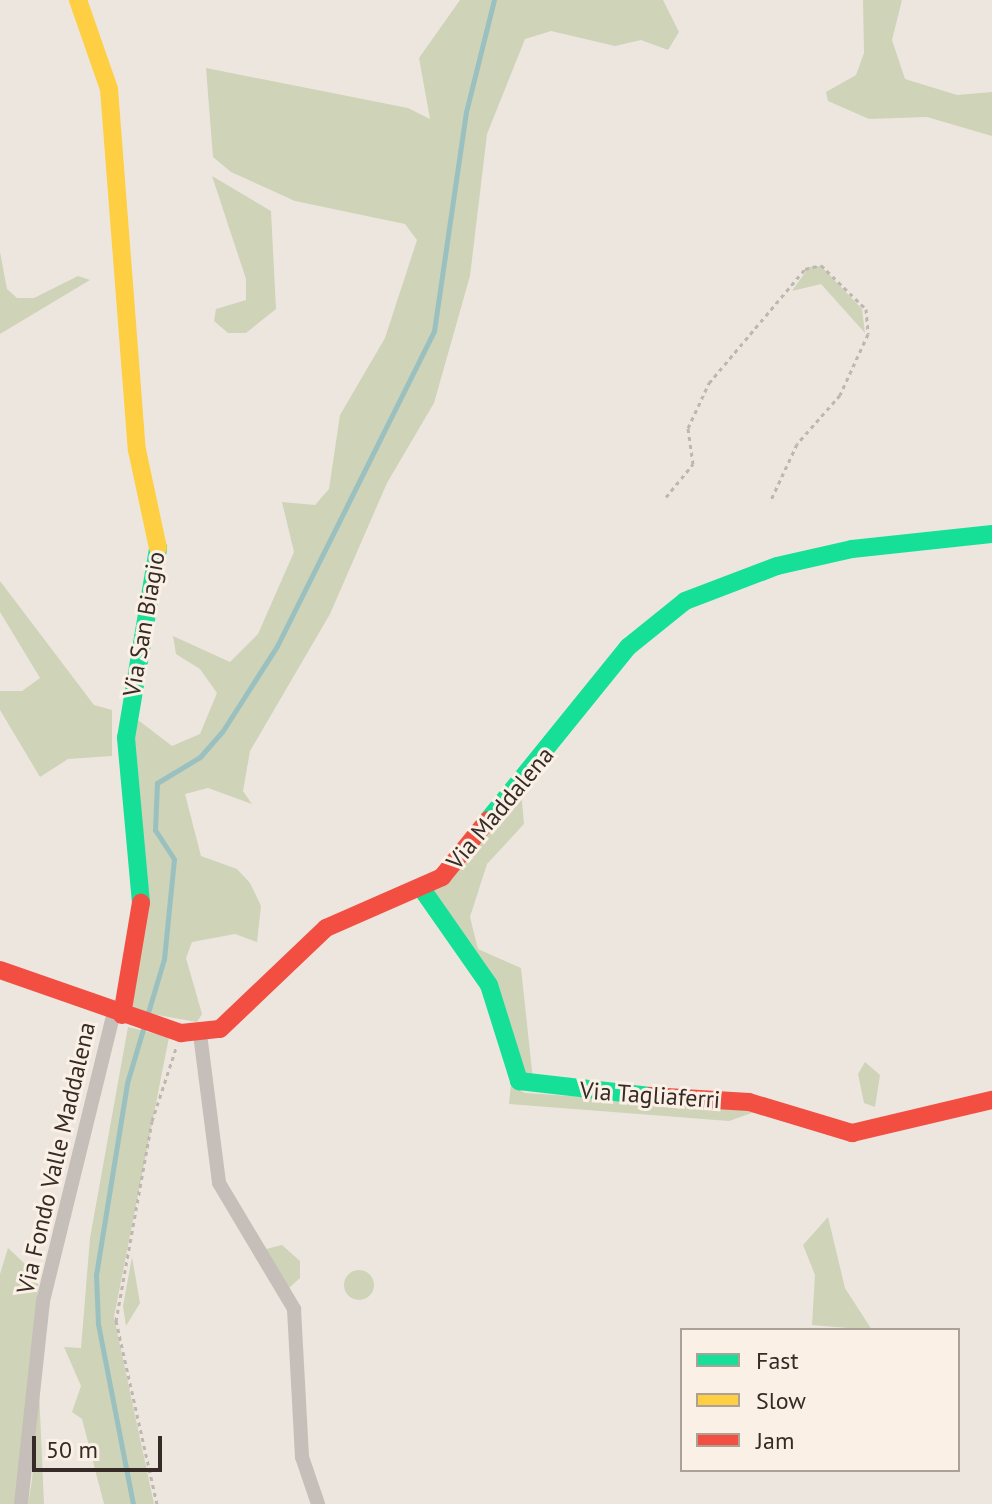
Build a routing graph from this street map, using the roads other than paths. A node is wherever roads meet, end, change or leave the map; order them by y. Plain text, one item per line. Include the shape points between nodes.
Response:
1 (78, 0) edge
2 (992, 534) edge
3 (422, 889) junction
4 (0, 970) edge
5 (121, 1015) junction
6 (182, 1032) junction
7 (992, 1100) edge
8 (21, 1504) edge
9 (318, 1504) edge

1 - 5 street, Via San Biagio via 109,89 137,450 159,544 126,738 143,893
2 - 3 street, Via Maddalena via 852,549 777,566 685,601 628,647 490,822
3 - 6 street, Via Maddalena via 326,928 232,1021
3 - 7 street, Via Tagliaferri via 489,985 510,1063 519,1081 534,1088 749,1102 852,1133
4 - 5 street
5 - 6 street
5 - 8 street, Via Fondo Valle Maddalena via 43,1301
6 - 9 street via 219,1183 294,1309 302,1457

